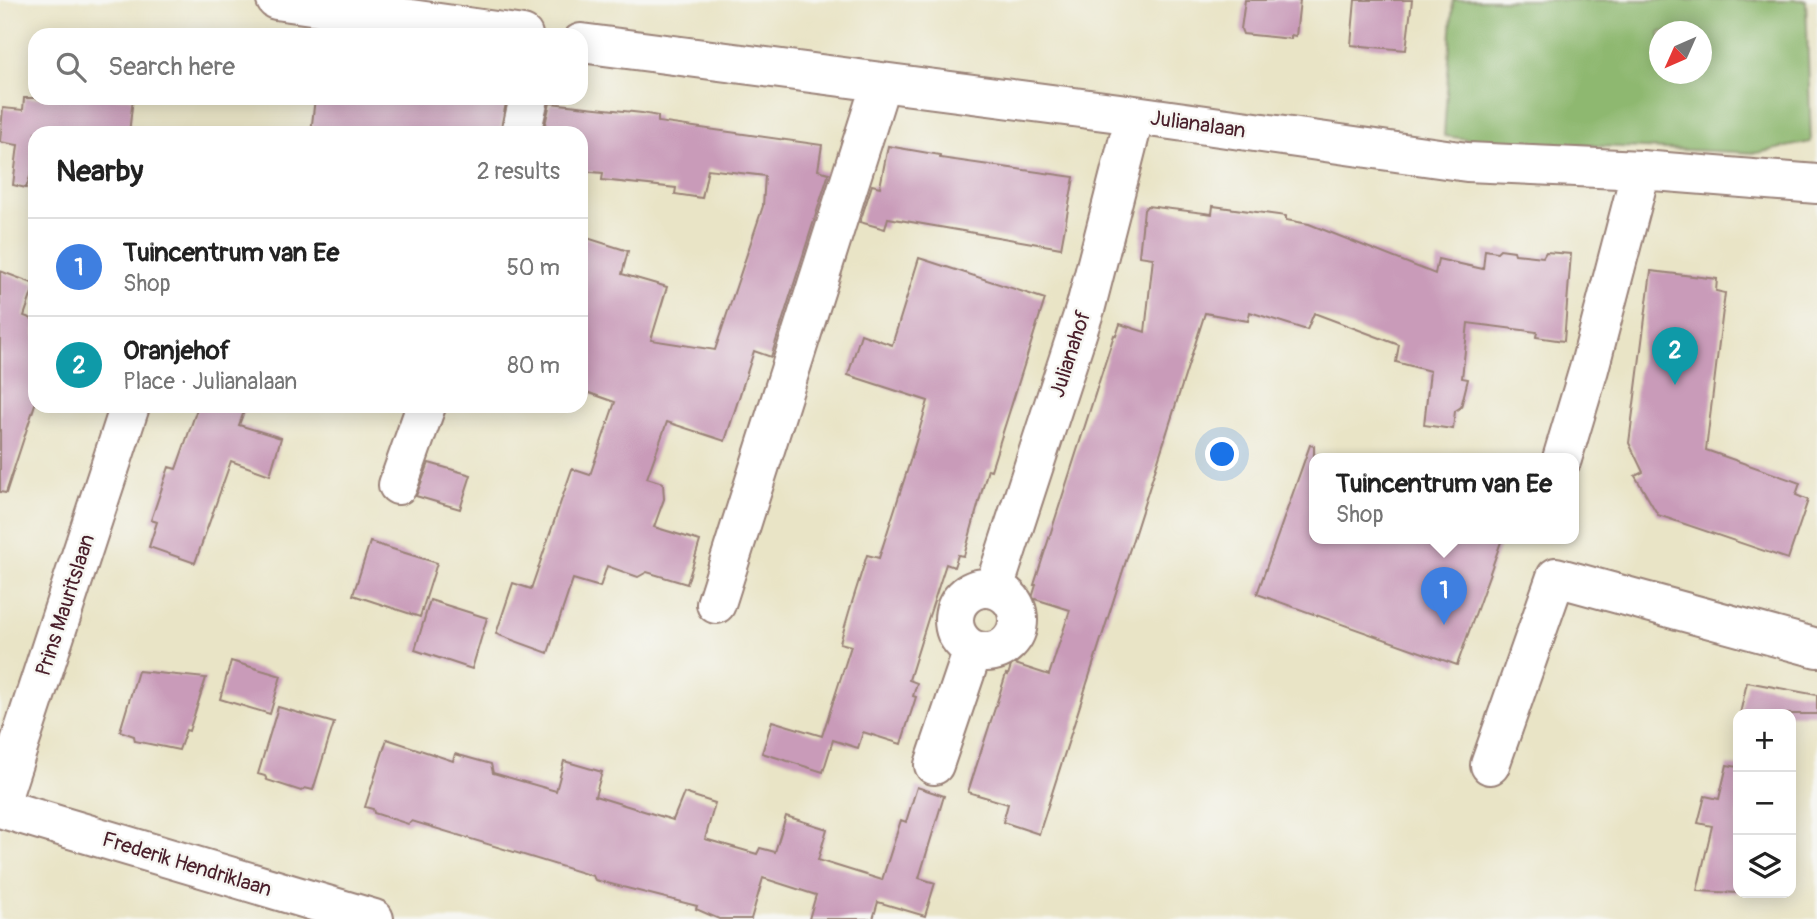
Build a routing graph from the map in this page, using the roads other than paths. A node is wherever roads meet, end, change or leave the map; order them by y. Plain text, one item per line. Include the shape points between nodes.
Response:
1 (282, 0) edge
2 (475, 28) edge
3 (588, 44) edge
4 (881, 83) junction
5 (527, 105) edge
6 (1135, 116) junction
7 (523, 126) edge
8 (1641, 170) junction
9 (1817, 184) edge
10 (128, 413) edge
11 (424, 413) edge
12 (1564, 453) edge
13 (398, 485) dead end
14 (716, 604) dead end
15 (1817, 648) edge
16 (934, 765) dead end
17 (1490, 765) dead end
18 (0, 806) edge
19 (374, 919) edge

1 - 2 street
3 - 4 street, Julianalaan
4 - 6 street, Julianalaan
4 - 14 street
5 - 7 street
6 - 8 street, Julianalaan via 1467,162
6 - 16 street, Julianahof via 1086,306 994,588 974,590 954,614 957,635 973,650
8 - 9 street, Julianalaan
8 - 12 street
10 - 18 street, Prins Mauritslaan
11 - 13 street
15 - 17 street via 1556,577
18 - 19 street, Frederik Hendriklaan

